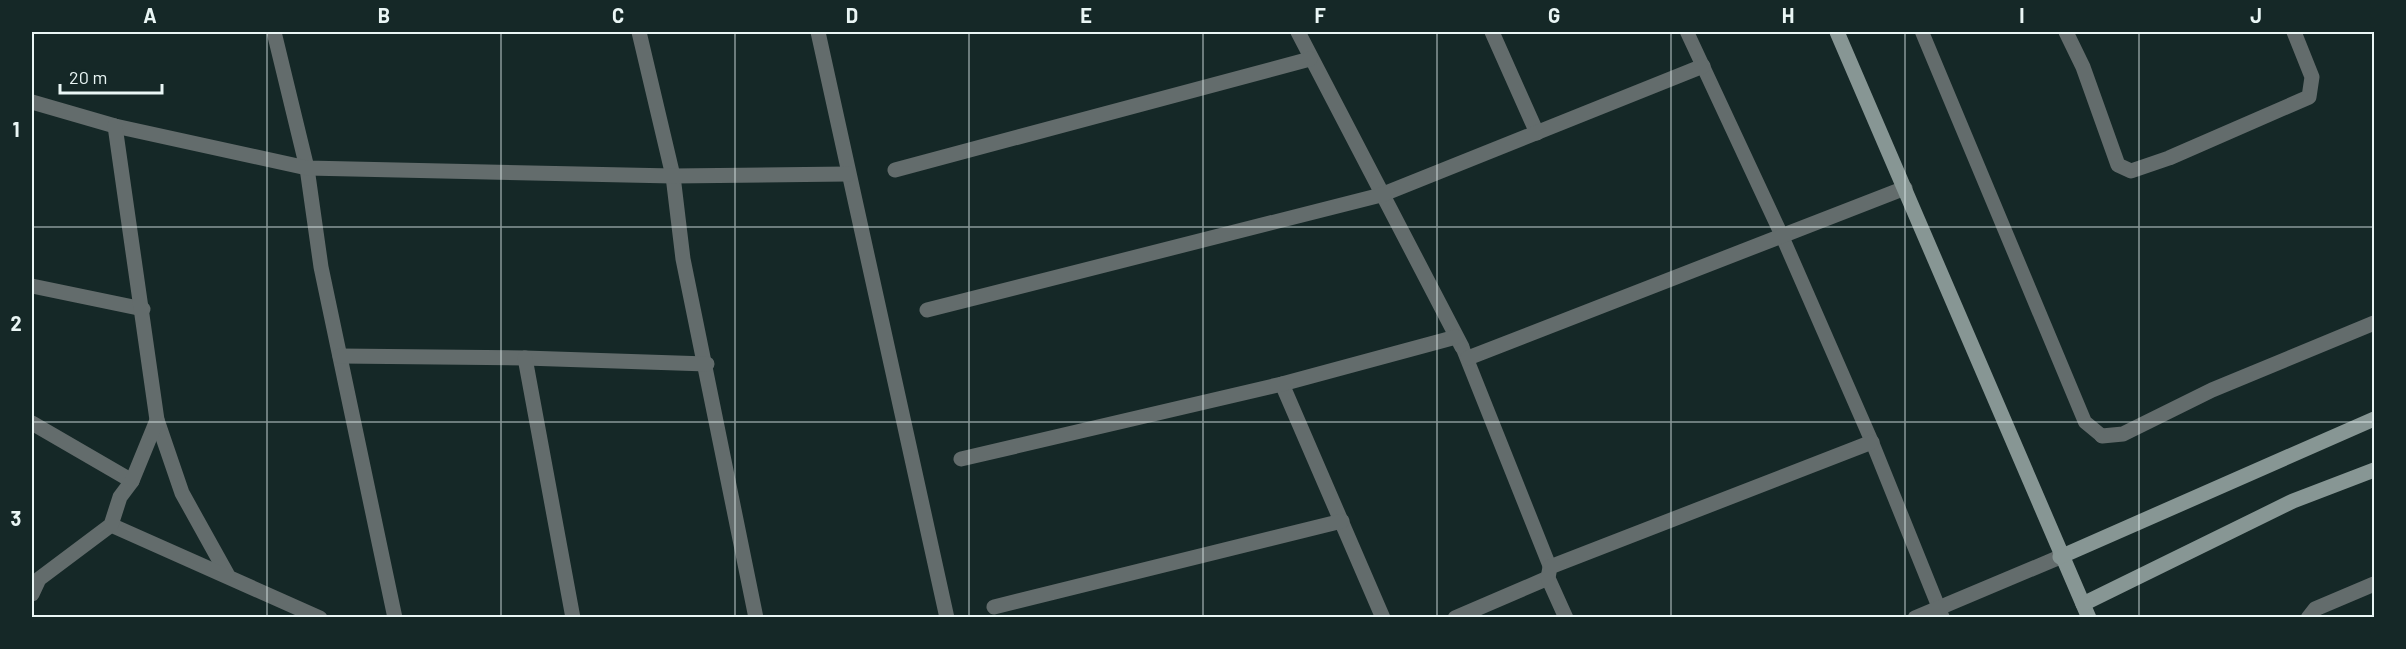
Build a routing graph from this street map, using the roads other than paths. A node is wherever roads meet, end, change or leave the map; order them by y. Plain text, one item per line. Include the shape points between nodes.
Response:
1 (274, 32) edge
2 (639, 32) edge
3 (818, 32) edge
4 (1298, 32) edge
5 (1492, 32) edge
6 (1688, 32) edge
7 (1838, 32) edge
8 (1922, 32) edge
9 (2066, 32) edge
10 (2294, 32) edge
11 (1310, 59) junction
12 (1703, 66) junction
13 (32, 102) edge
14 (115, 126) junction
15 (1537, 133) junction
16 (307, 168) junction
17 (895, 170) dead end
18 (848, 174) junction
19 (673, 176) junction
20 (1905, 188) junction
21 (1382, 195) junction
22 (1782, 236) junction
23 (32, 286) edge
24 (143, 309) junction
25 (927, 309) dead end
26 (2374, 323) edge
27 (1462, 347) junction
28 (340, 356) junction
29 (525, 358) junction
30 (707, 364) junction
31 (1282, 384) junction
32 (2374, 419) edge
33 (157, 420) junction
34 (32, 423) edge
35 (2102, 436) joint
36 (1872, 442) junction
37 (961, 459) dead end
38 (2374, 470) edge
39 (132, 481) junction
40 (1342, 521) junction
41 (111, 525) junction
42 (2060, 556) junction
43 (1549, 572) junction
44 (227, 574) junction
45 (35, 577) edge
46 (2374, 584) edge
47 (32, 594) edge
48 (994, 607) dead end
49 (2086, 610) edge
50 (1941, 612) edge
51 (320, 618) edge
52 (395, 618) edge
53 (573, 618) edge
54 (756, 618) edge
55 (947, 618) edge
56 (1383, 618) edge
57 (1455, 618) edge
58 (1566, 618) edge
59 (1915, 618) edge
60 (2307, 618) edge

1 - 16 street
2 - 19 street
3 - 18 street
4 - 11 street
5 - 15 street
6 - 12 lane
7 - 20 main road
8 - 35 lane via 2085,422
9 - 10 street via 2083,67 2118,165 2131,171 2309,97 2312,77
11 - 17 street
11 - 21 street
12 - 15 street
12 - 22 lane
13 - 14 street
14 - 16 street
14 - 24 street
15 - 21 street
16 - 19 street
16 - 28 street via 321,267
18 - 19 street
18 - 55 street
19 - 30 street via 683,259
20 - 22 street
20 - 42 main road
21 - 25 street
21 - 27 street
22 - 27 street
22 - 36 lane
23 - 24 street
24 - 33 street
26 - 35 street via 2212,390 2123,434
27 - 31 street
27 - 43 lane
28 - 29 street
28 - 52 street
29 - 30 street
29 - 53 street
30 - 54 street
31 - 37 street
31 - 40 street
32 - 42 main road
33 - 39 street
33 - 44 street via 182,494
34 - 39 street
36 - 43 street
36 - 50 lane
38 - 49 main road via 2293,501
39 - 41 street via 120,497
40 - 48 street
40 - 56 street
41 - 44 street
41 - 45 street
42 - 49 main road
42 - 50 street
43 - 57 street
43 - 58 street
44 - 51 street
45 - 47 street
46 - 60 street via 2315,609
50 - 59 street

